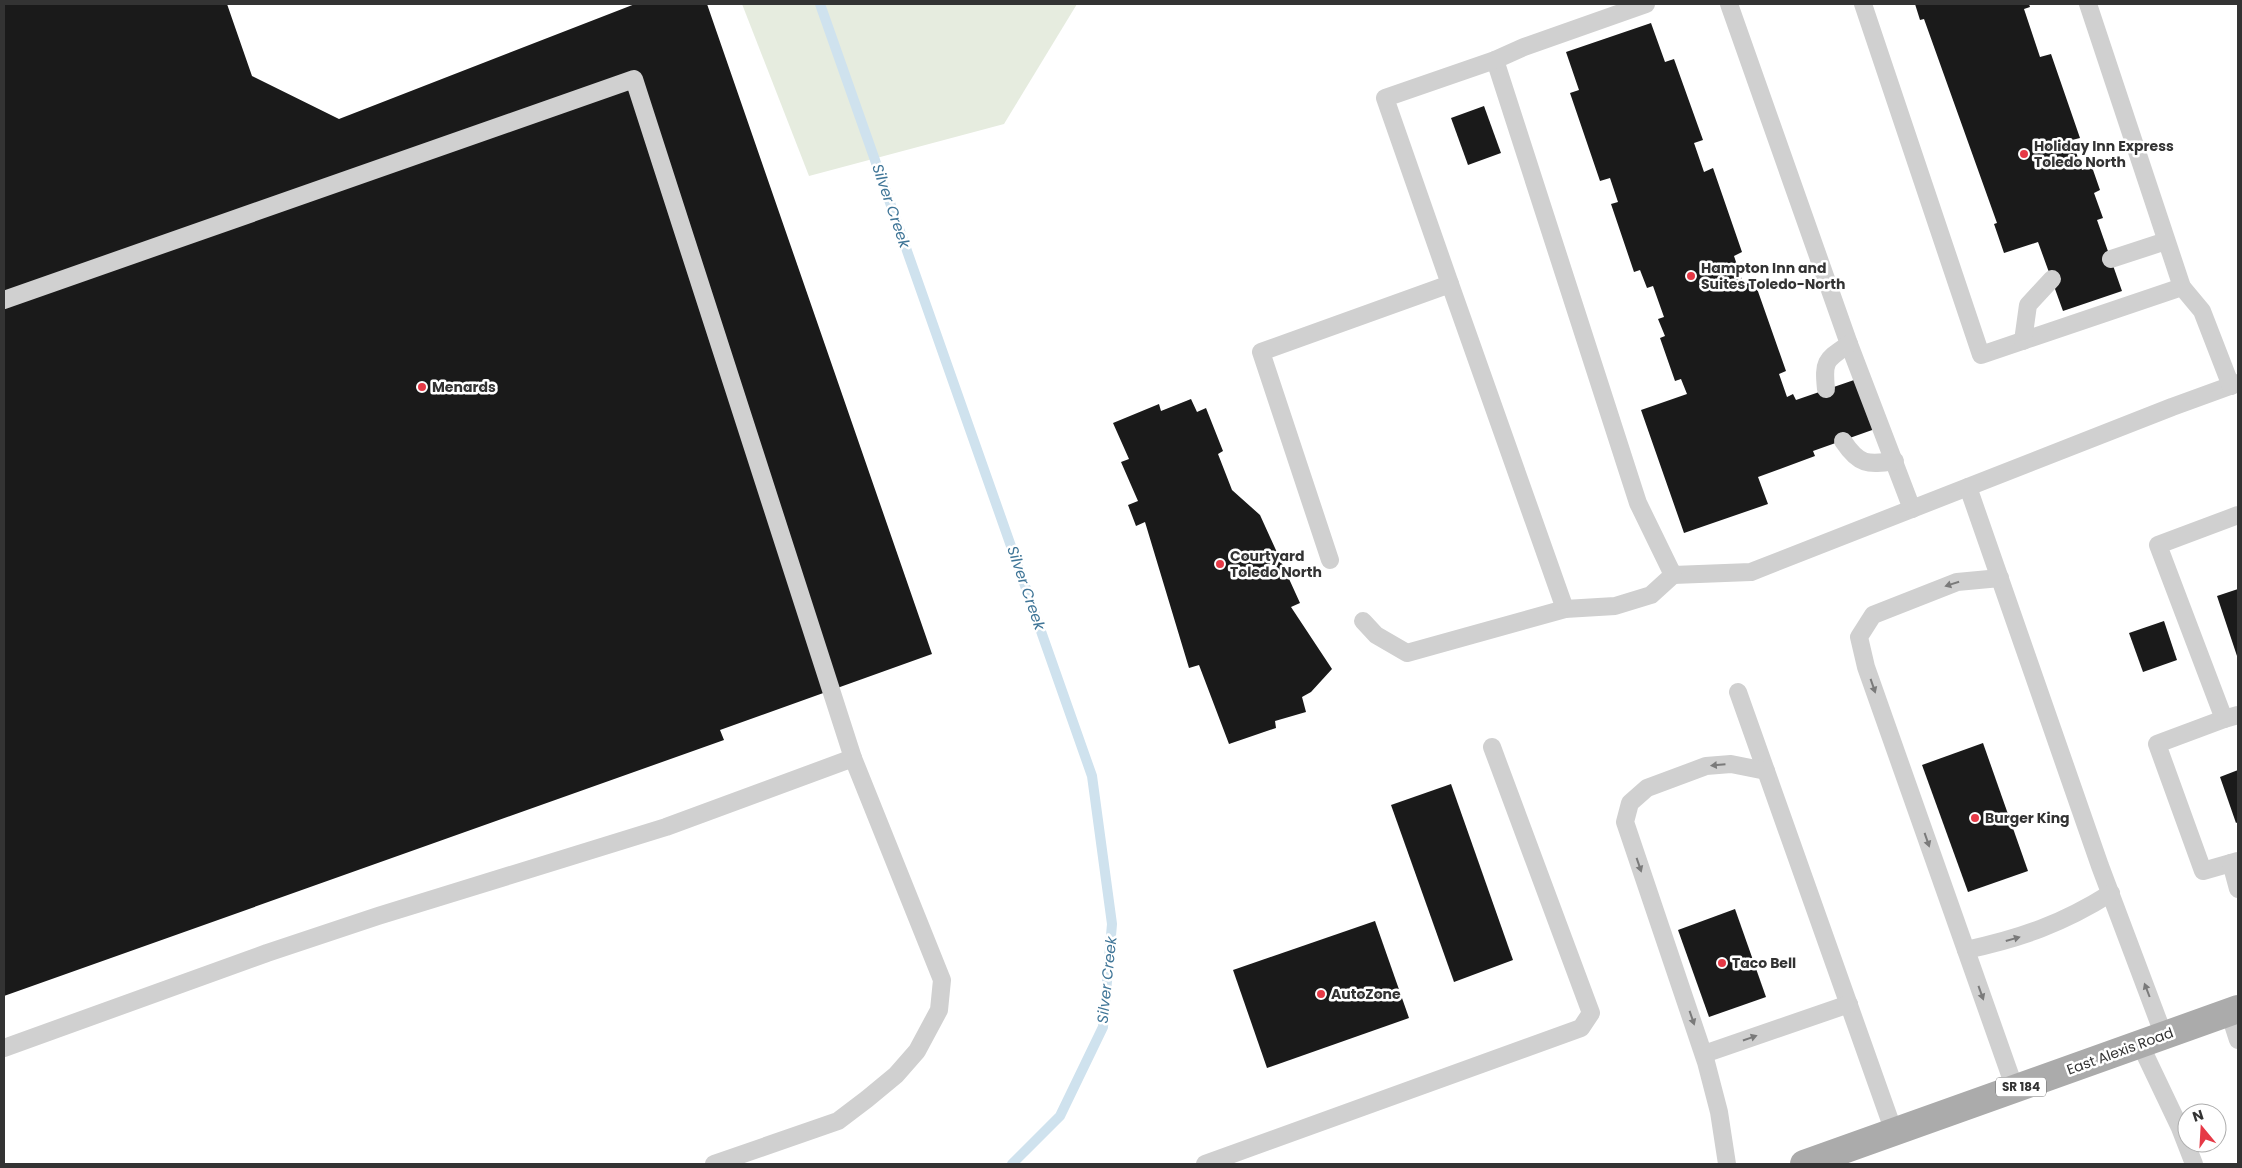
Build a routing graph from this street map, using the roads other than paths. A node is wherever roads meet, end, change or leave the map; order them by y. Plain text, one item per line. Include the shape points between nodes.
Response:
1 (1646, 4) edge
2 (1729, 4) edge
3 (1863, 4) edge
4 (2088, 4) edge
5 (1495, 60) junction
6 (2166, 241) junction
7 (2111, 259) dead end
8 (2052, 279) dead end
9 (1450, 284) junction
10 (2182, 287) junction
11 (4, 300) edge
12 (2023, 340) junction
13 (1849, 344) junction
14 (2234, 384) edge
15 (1826, 389) dead end
16 (1843, 441) dead end
17 (1895, 461) junction
18 (1968, 487) junction
19 (1912, 509) junction
20 (2238, 515) edge
21 (1330, 560) dead end
22 (1672, 575) junction
23 (2000, 578) junction
24 (1565, 609) junction
25 (1363, 621) dead end
26 (1738, 692) dead end
27 (2231, 717) edge
28 (1492, 747) dead end
29 (853, 758) junction
30 (1766, 771) junction
31 (2234, 862) edge
32 (2238, 889) edge
33 (2110, 894) junction
34 (1966, 950) junction
35 (1849, 1004) junction
36 (2234, 1011) edge
37 (2152, 1040) junction
38 (2238, 1040) edge
39 (4, 1048) edge
40 (1704, 1054) junction
41 (2015, 1089) junction
42 (1894, 1132) junction
43 (714, 1164) edge
44 (1206, 1164) edge
45 (1727, 1164) edge
46 (1804, 1164) edge
47 (2194, 1164) edge

1 - 5 lane
2 - 13 lane
3 - 12 lane via 1981,355
4 - 6 lane
5 - 9 lane via 1385,98
5 - 22 lane via 1638,503
6 - 7 lane
6 - 10 lane
8 - 12 lane via 2028,304
9 - 21 lane via 1261,352
9 - 24 lane
10 - 12 lane
10 - 14 lane via 2202,311
11 - 29 lane via 634,79
13 - 15 lane via 1829,358 1824,371
13 - 17 lane
14 - 18 lane
16 - 17 lane via 1854,457 1871,465
17 - 19 lane
18 - 19 lane
18 - 23 lane
19 - 22 lane via 1750,572
20 - 27 lane via 2158,546
22 - 24 lane via 1650,595 1615,606
23 - 33 lane
23 -> 34 lane via 1956,582 1873,615 1859,637 1869,676
24 - 25 lane via 1407,653 1376,635
26 - 30 lane
27 - 31 lane via 2157,744 2204,871
28 - 44 lane via 1590,1013 1582,1028
29 - 39 lane via 666,827 369,919
29 - 43 lane via 942,980 939,1010 917,1051 896,1075 838,1121
30 - 35 lane
30 -> 40 lane via 1731,764 1706,766 1647,788 1630,803 1625,822
31 - 32 lane
34 -> 33 lane via 2014,940 2079,913
37 -> 33 lane
34 -> 41 lane
40 -> 35 lane
35 - 42 lane
36 - 37 main road, East Alexis Road / SR 184
36 - 38 lane
37 - 41 main road, East Alexis Road / SR 184
37 - 47 lane
40 - 45 lane via 1719,1112
41 - 42 main road, East Alexis Road / SR 184
42 - 46 main road, East Alexis Road / SR 184

